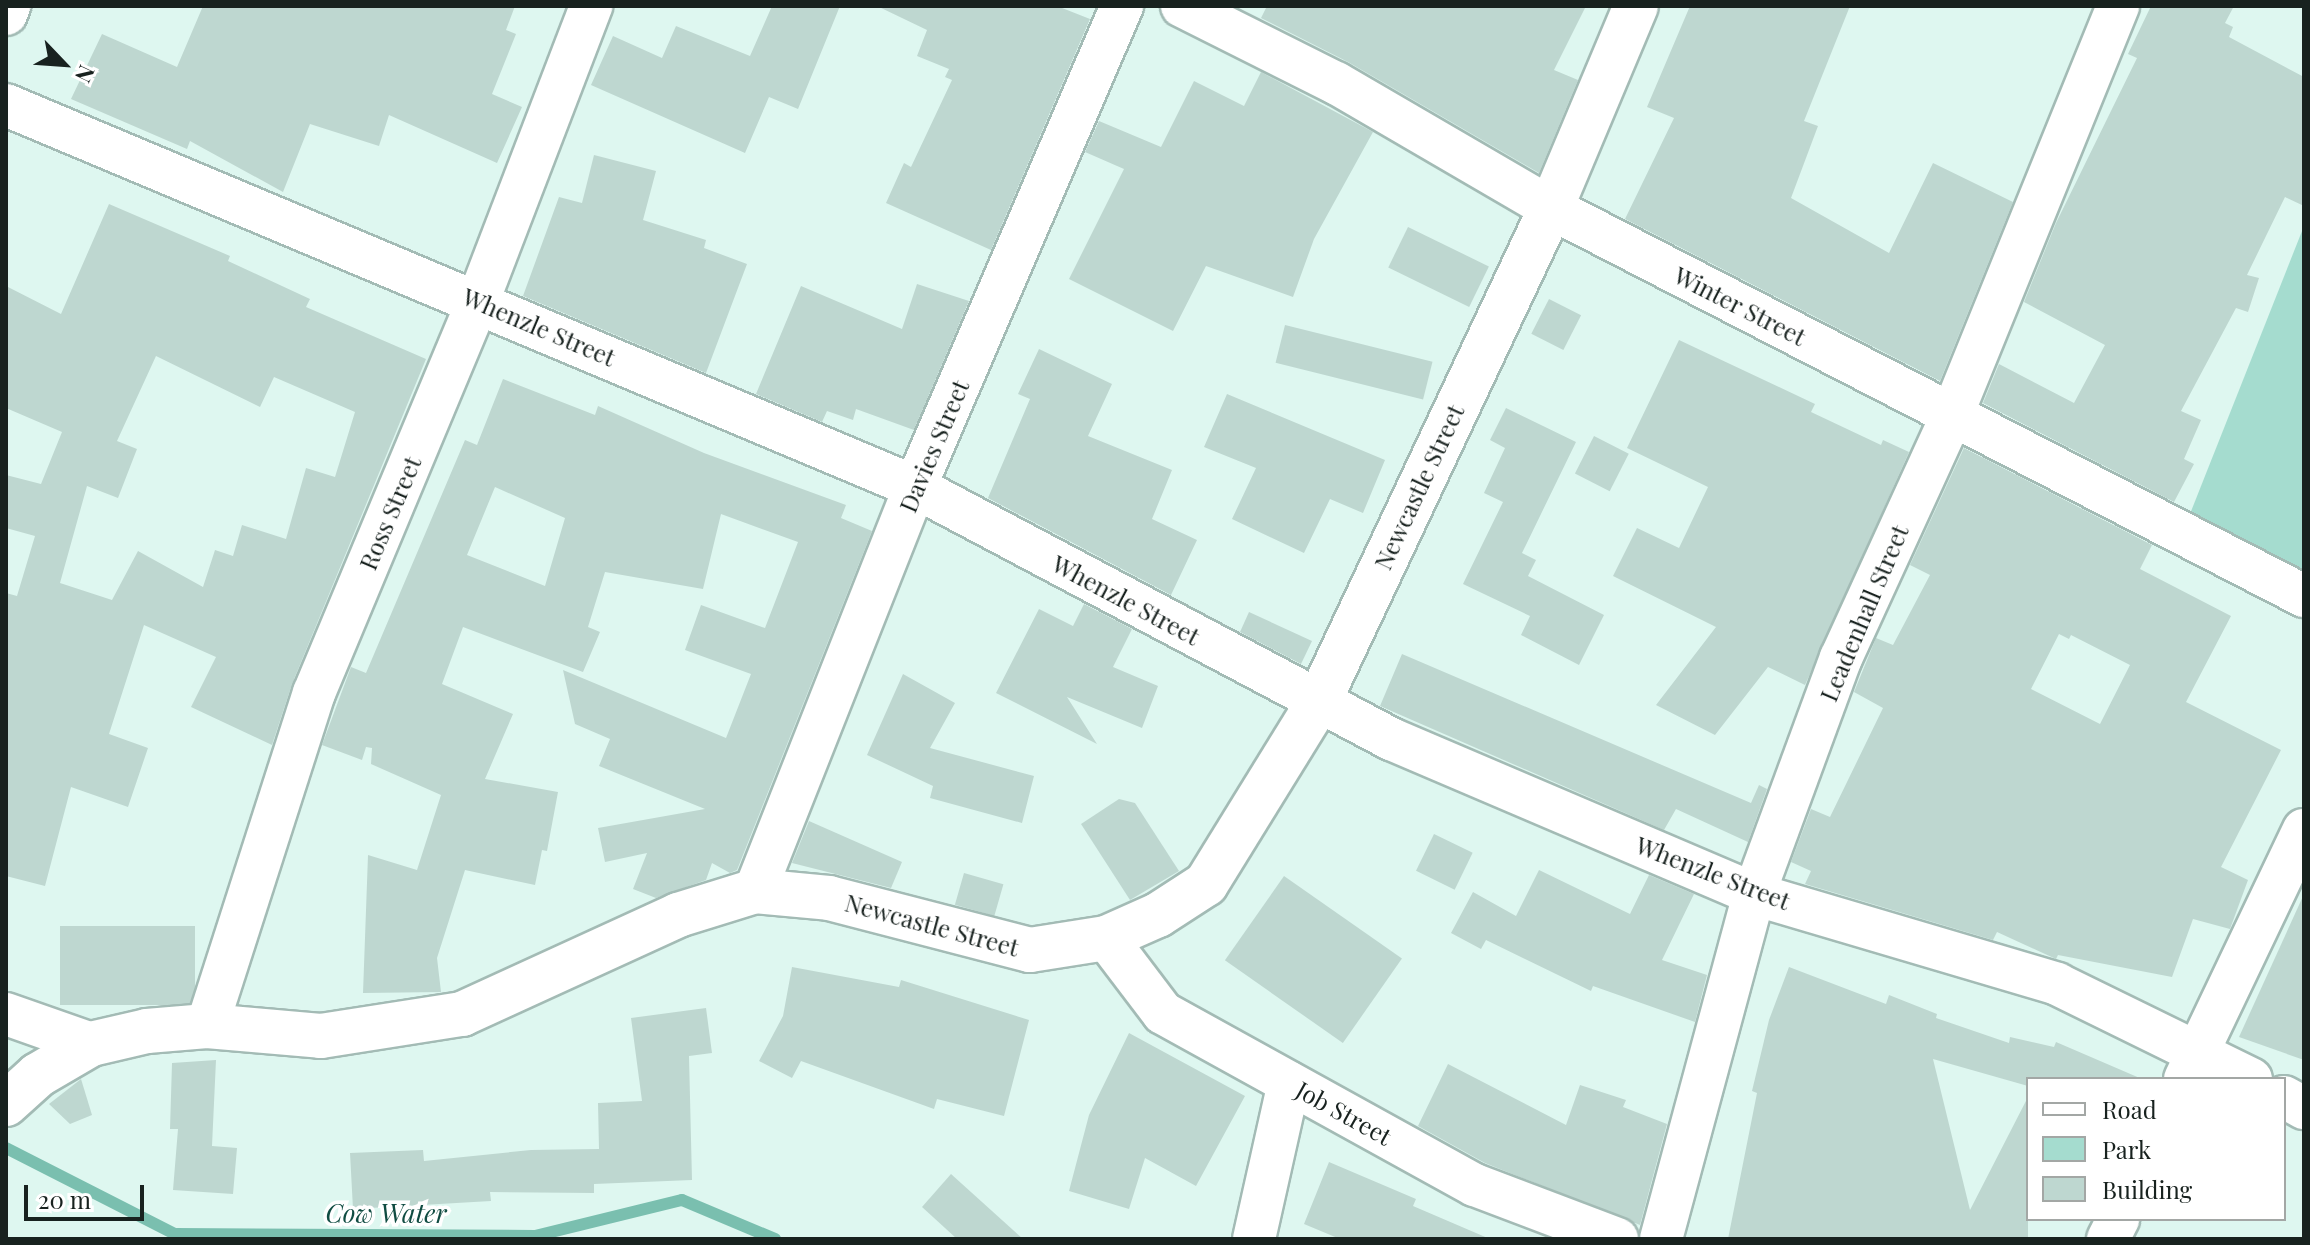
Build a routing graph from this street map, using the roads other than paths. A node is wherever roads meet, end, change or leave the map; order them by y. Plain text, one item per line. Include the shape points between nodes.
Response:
1 (9, 6) edge
2 (591, 6) edge
3 (1122, 6) edge
4 (1182, 6) edge
5 (1636, 6) edge
6 (2118, 6) edge
7 (6, 14) edge
8 (6, 105) edge
9 (1551, 208) junction
10 (478, 301) junction
11 (1952, 415) junction
12 (915, 487) junction
13 (2304, 596) edge
14 (1318, 703) junction
15 (2304, 830) edge
16 (755, 891) junction
17 (1754, 894) junction
18 (1106, 938) junction
19 (6, 1014) edge
20 (207, 1026) junction
21 (91, 1044) junction
22 (2192, 1065) edge
23 (2243, 1077) edge
24 (1289, 1083) junction
25 (22, 1090) edge
26 (2286, 1098) edge
27 (2304, 1108) edge
28 (2117, 1221) edge
29 (1254, 1239) edge
30 (1617, 1239) edge
31 (1661, 1239) edge
32 (2108, 1239) edge

1 - 7 street
2 - 10 street, Ross Street
3 - 12 street, Davies Street
4 - 9 street, Winter Street via 1336,83
5 - 9 street, Newcastle Street
6 - 11 street, Leadenhall Street
8 - 10 street, Whenzle Street
9 - 11 street, Winter Street
9 - 14 street, Newcastle Street
10 - 12 street, Whenzle Street
10 - 20 street, Ross Street via 314,693
11 - 13 street, Winter Street
11 - 17 street, Leadenhall Street via 1841,658
12 - 14 street, Whenzle Street
12 - 16 street, Davies Street
14 - 17 street, Whenzle Street
14 - 18 street, Newcastle Street via 1206,884 1158,915
15 - 22 street
16 - 18 street, Newcastle Street via 829,898 1030,950
16 - 20 street, Newcastle Street via 678,915 462,1014 321,1036
17 - 22 street, Whenzle Street via 2057,984
17 - 31 street, Leadenhall Street
18 - 24 street, Job Street via 1163,1013
19 - 21 street
20 - 21 street, Newcastle Street via 147,1031
21 - 25 street, Newcastle Street
22 - 23 street, Whenzle Street
24 - 29 street
24 - 30 street, Job Street via 1475,1185
26 - 27 street
28 - 32 street

